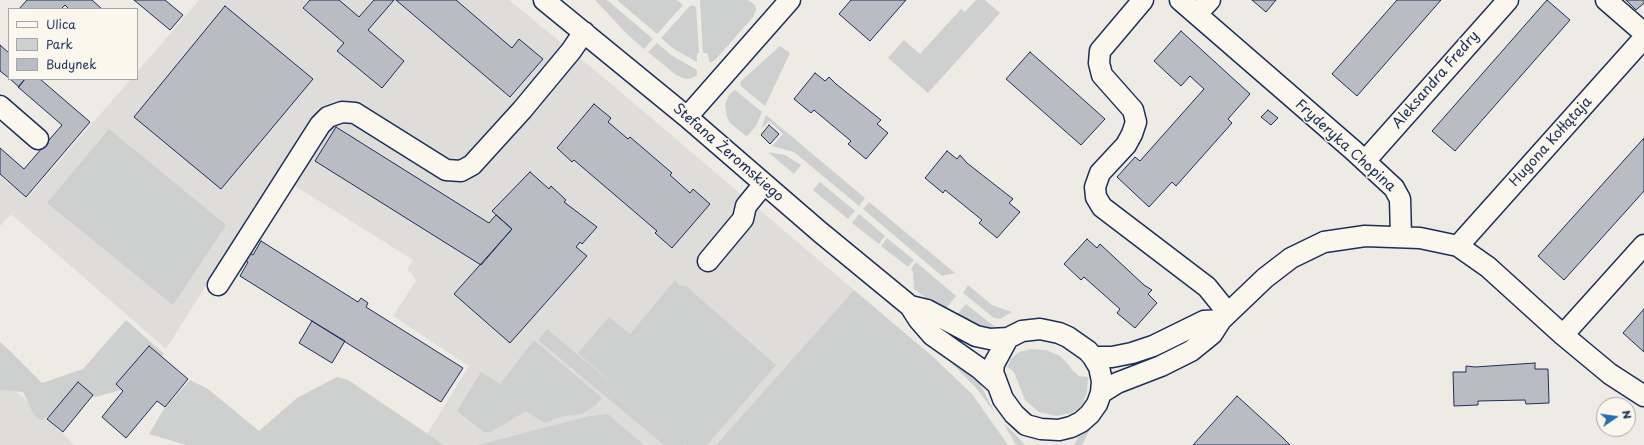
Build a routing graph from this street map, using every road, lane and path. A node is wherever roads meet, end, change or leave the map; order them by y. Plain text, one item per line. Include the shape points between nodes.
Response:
1 (544, 0) edge
2 (1143, 0) edge
3 (1180, 0) edge
4 (1210, 0) edge
5 (1490, 0) edge
6 (1508, 0) edge
7 (1606, 0) edge
8 (782, 3) edge
9 (1197, 14) junction
10 (584, 32) junction
11 (1644, 33) edge
12 (1644, 38) edge
13 (0, 106) edge
14 (687, 117) junction
15 (38, 139) dead end
16 (1359, 155) junction
17 (764, 184) junction
18 (1401, 236) junction
19 (1644, 245) edge
20 (1458, 246) junction
21 (708, 261) dead end
22 (218, 285) dead end
23 (910, 306) junction
24 (1224, 317) junction
25 (1563, 335) junction
26 (1008, 338) junction
27 (1093, 357) junction
28 (997, 384) junction
29 (1101, 393) junction
30 (1644, 396) edge
31 (1026, 425) junction
32 (1068, 436) edge
33 (1034, 445) edge

1 - 10 street, Stefana Żeromskiego
2 - 24 street via 1100,51 1102,75 1133,110 1136,122 1126,145 1100,173 1095,192 1102,207 1201,271
3 - 9 street, Fryderyka Chopina
4 - 9 street
5 - 16 street
6 - 16 street, Aleksandra Fredry
7 - 11 street
8 - 14 street
9 - 16 street, Fryderyka Chopina
10 - 14 street, Stefana Żeromskiego
10 - 22 street via 522,110 472,165 461,171 446,170 355,113 342,112 328,117 320,125
12 - 20 street, Hugona Kołłątaja
13 - 15 street
14 - 17 street, Stefana Żeromskiego
16 - 18 street, Fryderyka Chopina via 1394,188 1400,199
17 - 21 street via 746,206 743,219
17 - 23 street, Stefana Żeromskiego
18 - 20 street
18 - 24 street via 1347,237 1308,248 1276,269
19 - 25 street
20 - 25 street via 1488,267
23 - 26 street, Stefana Żeromskiego via 927,310 976,336 990,339
23 - 28 street, Stefana Żeromskiego via 918,320 932,335
24 - 27 street via 1204,321 1153,346 1132,353
24 - 29 street via 1212,334 1191,351 1117,383
25 - 30 street via 1610,374
26 - 27 street via 1029,330 1059,333
26 - 28 street via 994,364 993,372
27 - 29 street via 1099,367
28 - 31 street via 1003,399
29 - 32 street via 1090,414
31 - 32 street via 1059,430
31 - 33 street

